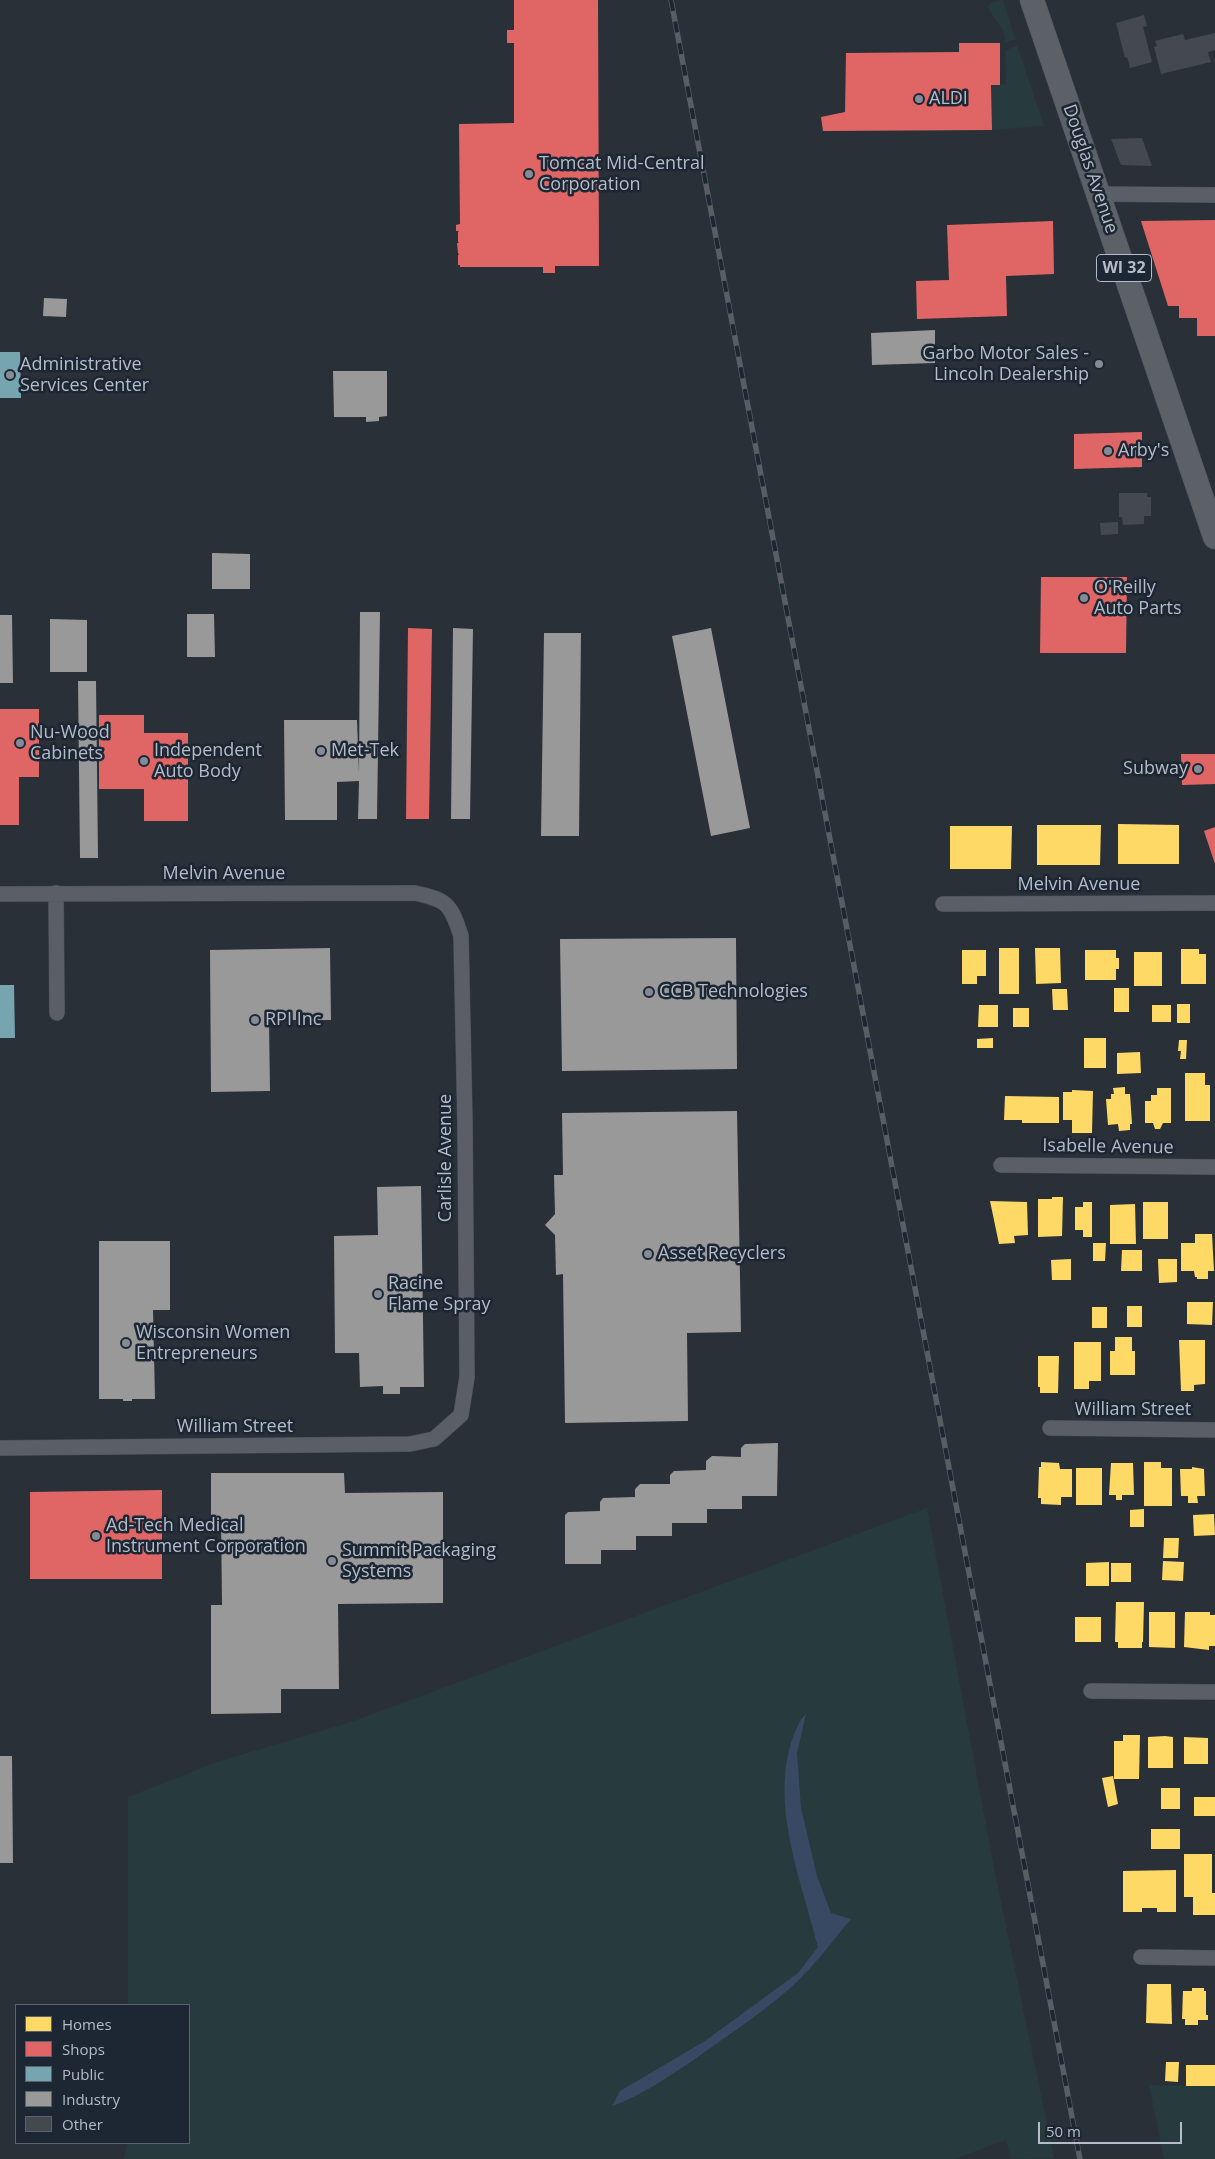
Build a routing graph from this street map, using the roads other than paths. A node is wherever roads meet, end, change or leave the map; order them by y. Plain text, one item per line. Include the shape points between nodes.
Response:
1 (1032, 0) edge
2 (1099, 194) junction
3 (1215, 194) edge
4 (1215, 537) edge
5 (56, 893) junction
6 (0, 894) edge
7 (446, 903) joint
8 (1215, 903) edge
9 (943, 904) dead end
10 (57, 1013) dead end
11 (1001, 1165) dead end
12 (1215, 1167) edge
13 (461, 1415) joint
14 (1050, 1428) dead end
15 (1215, 1430) edge
16 (0, 1448) edge
17 (1091, 1691) dead end
18 (1215, 1692) edge
19 (1141, 1958) dead end
20 (1215, 1958) edge

1 - 2 main road, Douglas Avenue / WI 32
2 - 3 street
2 - 4 main road, Douglas Avenue / WI 32
5 - 6 street, Melvin Avenue
5 - 7 street, Melvin Avenue via 415,893
5 - 10 street
7 - 13 street, Carlisle Avenue via 461,936 467,1377
8 - 9 street, Melvin Avenue
11 - 12 street, Isabelle Avenue
13 - 16 street, William Street via 434,1439 410,1444
14 - 15 street, William Street
17 - 18 street
19 - 20 street

